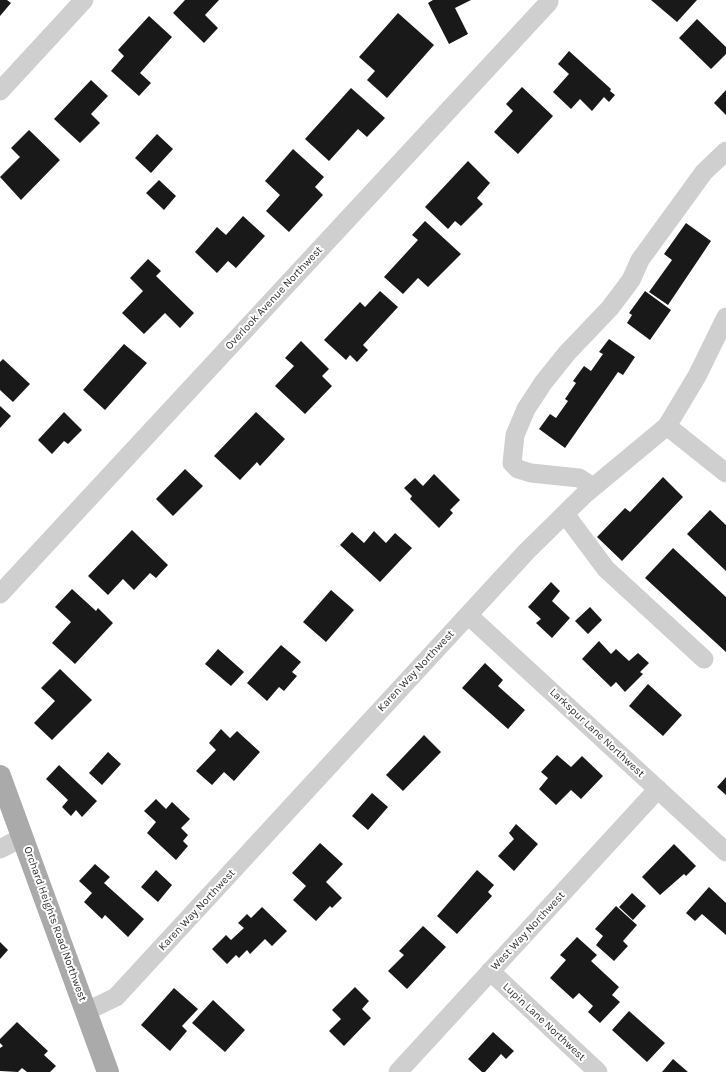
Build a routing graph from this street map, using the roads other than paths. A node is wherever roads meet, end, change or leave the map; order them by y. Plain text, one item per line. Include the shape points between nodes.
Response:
1 (84, 0) edge
2 (548, 1) edge
3 (0, 91) edge
4 (726, 151) edge
5 (726, 317) edge
6 (667, 426) junction
7 (726, 473) edge
8 (593, 487) junction
9 (565, 514) junction
10 (0, 594) edge
11 (468, 615) junction
12 (704, 659) dead end
13 (0, 776) edge
14 (658, 789) junction
15 (24, 837) junction
16 (0, 849) edge
17 (726, 852) edge
18 (490, 971) junction
19 (87, 1011) junction
20 (108, 1072) edge
21 (398, 1072) edge
22 (598, 1072) edge

1 - 3 street
2 - 10 street, Overlook Avenue Northwest
4 - 8 street via 704,172 640,260 631,280 610,308 567,353 543,383 526,410 515,435 512,463 518,469 531,473 579,478
5 - 6 street, Karen Way Northwest via 697,376
6 - 7 street
6 - 8 street, Karen Way Northwest
8 - 9 street, Karen Way Northwest
9 - 11 street, Karen Way Northwest
9 - 12 street via 606,569
11 - 14 street, Larkspur Lane Northwest
11 - 19 street, Karen Way Northwest via 116,997
13 - 15 main road, Orchard Heights Road Northwest
14 - 17 street, Larkspur Lane Northwest
14 - 18 street, West Way Northwest
15 - 16 street
15 - 19 main road, Orchard Heights Road Northwest
18 - 21 street, West Way Northwest
18 - 22 street, Lupin Lane Northwest
19 - 20 main road, Orchard Heights Road Northwest

